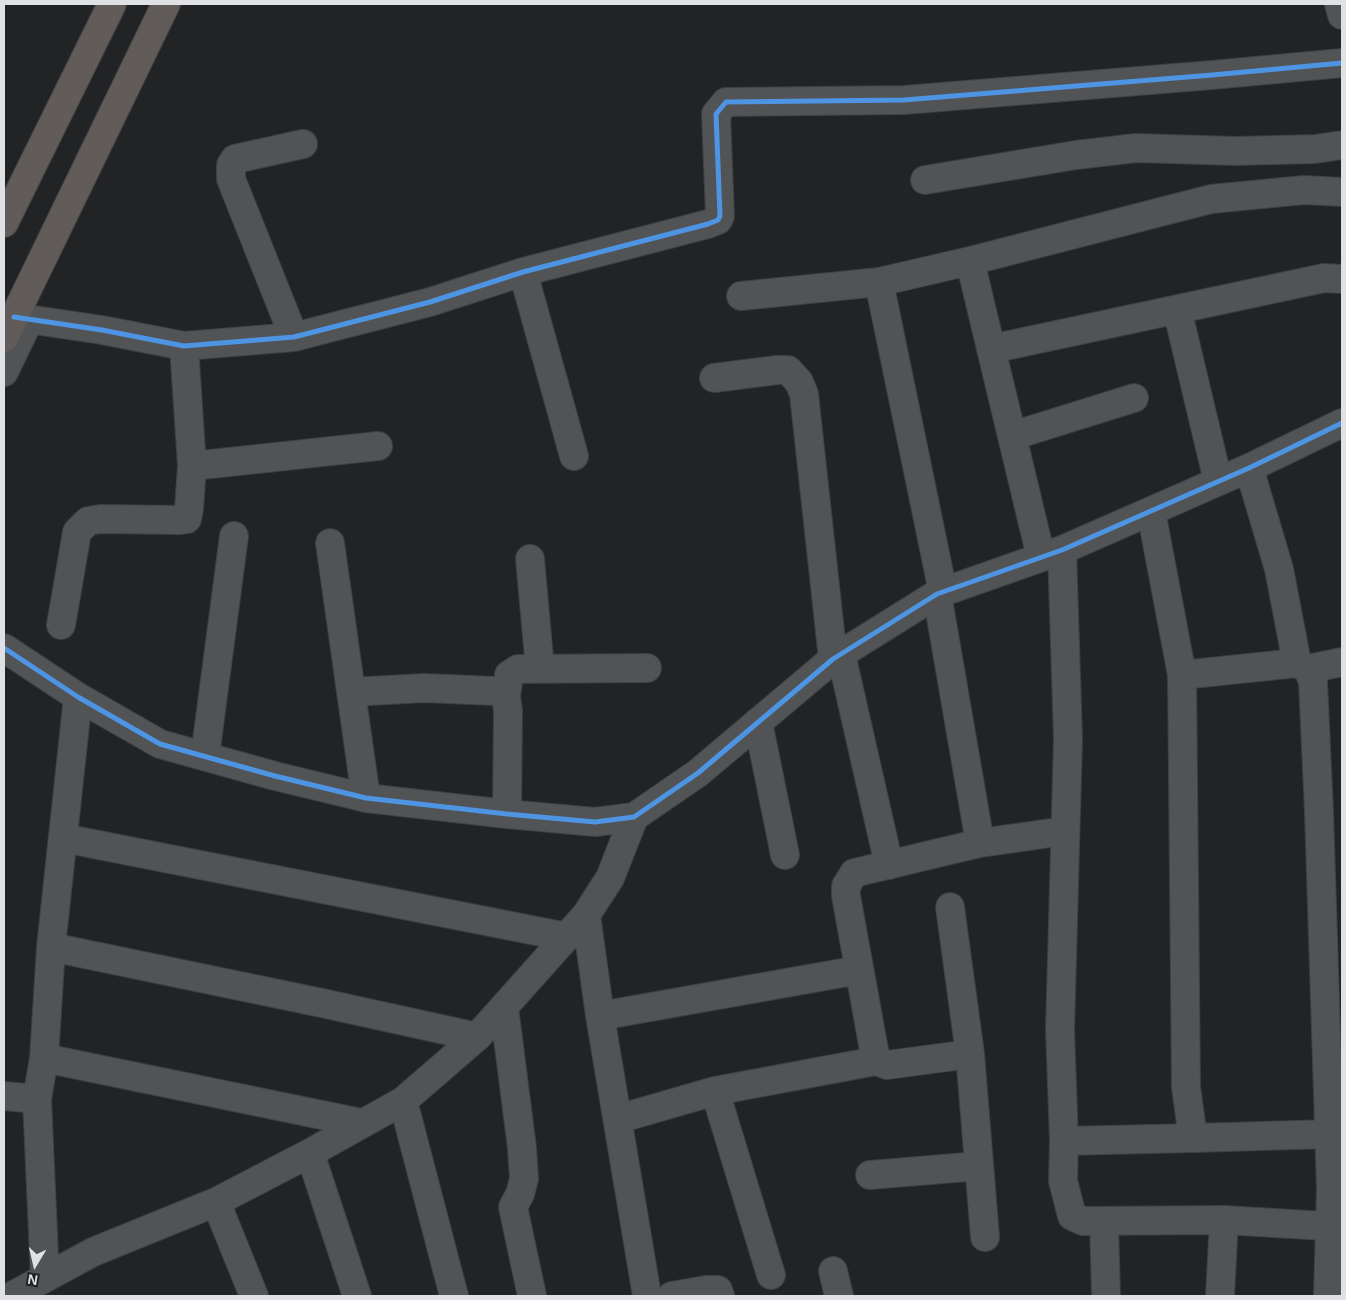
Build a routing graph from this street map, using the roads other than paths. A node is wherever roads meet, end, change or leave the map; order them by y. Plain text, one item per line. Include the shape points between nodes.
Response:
1 (112, 4) edge
2 (166, 4) edge
3 (1339, 4) edge
4 (1342, 15) edge
5 (1342, 63) edge
6 (303, 144) dead end
7 (1342, 145) edge
8 (925, 180) dead end
9 (1342, 192) edge
10 (4, 222) edge
11 (970, 261) junction
12 (523, 272) junction
13 (1342, 279) edge
14 (879, 282) junction
15 (740, 296) dead end
16 (1177, 309) junction
17 (16, 325) edge
18 (294, 337) junction
19 (184, 346) junction
20 (991, 350) junction
21 (4, 372) edge
22 (714, 378) dead end
23 (1134, 398) dead end
24 (1342, 423) edge
25 (1012, 436) junction
26 (378, 446) dead end
27 (574, 456) dead end
28 (192, 466) junction
29 (1249, 468) junction
30 (1218, 481) junction
31 (1151, 511) junction
32 (234, 536) dead end
33 (330, 543) dead end
34 (1051, 553) junction
35 (530, 559) dead end
36 (940, 593) junction
37 (61, 625) dead end
38 (4, 648) edge
39 (837, 657) junction
40 (1342, 662) edge
41 (1303, 666) junction
42 (647, 668) dead end
43 (540, 669) junction
44 (1182, 675) junction
45 (351, 692) junction
46 (506, 696) junction
47 (78, 697) junction
48 (758, 722) junction
49 (205, 756) junction
50 (366, 798) junction
51 (507, 814) junction
52 (634, 818) junction
53 (1065, 830) junction
54 (63, 838) junction
55 (980, 843) junction
56 (785, 855) dead end
57 (889, 865) junction
58 (1332, 892) edge
59 (950, 907) dead end
60 (586, 915) junction
61 (567, 937) junction
62 (51, 948) junction
63 (859, 970) junction
64 (504, 1007) junction
65 (600, 1016) junction
66 (477, 1037) junction
67 (1335, 1050) edge
68 (970, 1054) junction
69 (44, 1058) junction
70 (876, 1061) junction
71 (715, 1092) junction
72 (4, 1096) edge
73 (38, 1099) junction
74 (403, 1101) junction
75 (618, 1119) junction
76 (361, 1123) junction
77 (1329, 1134) junction
78 (1192, 1138) junction
79 (1064, 1141) junction
80 (310, 1153) junction
81 (979, 1166) junction
82 (870, 1175) dead end
83 (216, 1202) junction
84 (1224, 1220) junction
85 (1104, 1222) junction
86 (1336, 1227) edge
87 (985, 1237) dead end
88 (771, 1275) dead end
89 (45, 1278) junction
90 (12, 1296) edge
91 (254, 1296) edge
92 (357, 1296) edge
93 (454, 1296) edge
94 (532, 1296) edge
95 (647, 1296) edge
96 (672, 1296) edge
97 (720, 1296) edge
98 (1106, 1296) edge
99 (1220, 1296) edge
100 (1328, 1296) edge

1 - 10 main road
2 - 17 main road
3 - 4 street
5 - 12 street via 904,100 726,102 716,114 718,220
6 - 18 street via 235,159 231,165 231,179
7 - 8 street via 1315,149 1136,148
9 - 11 street via 1304,190 1211,199
11 - 14 street
11 - 20 street
12 - 18 street via 430,302
12 - 27 street
13 - 16 street via 1324,278
14 - 15 street
14 - 36 street
16 - 20 street
16 - 30 street
17 - 19 street via 102,330
17 - 21 street
18 - 19 street
19 - 28 street
20 - 25 street
22 - 39 street via 788,370 799,382 804,394
23 - 25 street
24 - 29 street
25 - 34 street
26 - 28 street
28 - 37 street via 187,519 100,519 88,521 77,532
29 - 30 street
29 - 41 street
30 - 31 street
31 - 34 street
31 - 44 street
32 - 49 street
33 - 45 street
34 - 36 street
34 - 53 street via 1068,739
35 - 43 street
36 - 39 street
36 - 55 street
38 - 47 street
39 - 48 street
39 - 57 street
40 - 41 street
41 - 44 street
41 - 58 street via 1313,682
42 - 43 street
43 - 46 street via 518,669 509,675
44 - 78 street via 1186,1088
45 - 46 street via 424,688 496,691
45 - 50 street
46 - 51 street
47 - 49 street via 160,744
47 - 54 street
48 - 52 street via 698,773
48 - 56 street
49 - 50 street
50 - 51 street
51 - 52 street via 595,822
52 - 60 street via 610,878
53 - 55 street
53 - 79 street via 1060,1030
54 - 61 street
54 - 62 street
55 - 57 street
57 - 63 street via 854,873 846,886
58 - 67 street
59 - 68 street
60 - 61 street
60 - 65 street
61 - 64 street
62 - 66 street
62 - 69 street
63 - 65 street
63 - 70 street
64 - 66 street
64 - 94 street via 524,1179 513,1207
65 - 75 street
66 - 74 street
67 - 77 street
68 - 70 street via 887,1065
68 - 81 street
69 - 73 street
69 - 76 street
70 - 71 street
71 - 75 street
71 - 88 street
72 - 73 street
73 - 89 street
74 - 76 street
74 - 93 street
75 - 95 street
76 - 80 street
77 - 78 street
77 - 86 street
78 - 79 street
79 - 85 street via 1063,1181 1072,1216 1083,1221
80 - 83 street
80 - 92 street
81 - 82 street
81 - 87 street
83 - 89 street via 93,1252
83 - 91 street
84 - 85 street
84 - 86 street
84 - 99 street
85 - 98 street
86 - 100 street
89 - 90 street
96 - 97 street via 718,1290

